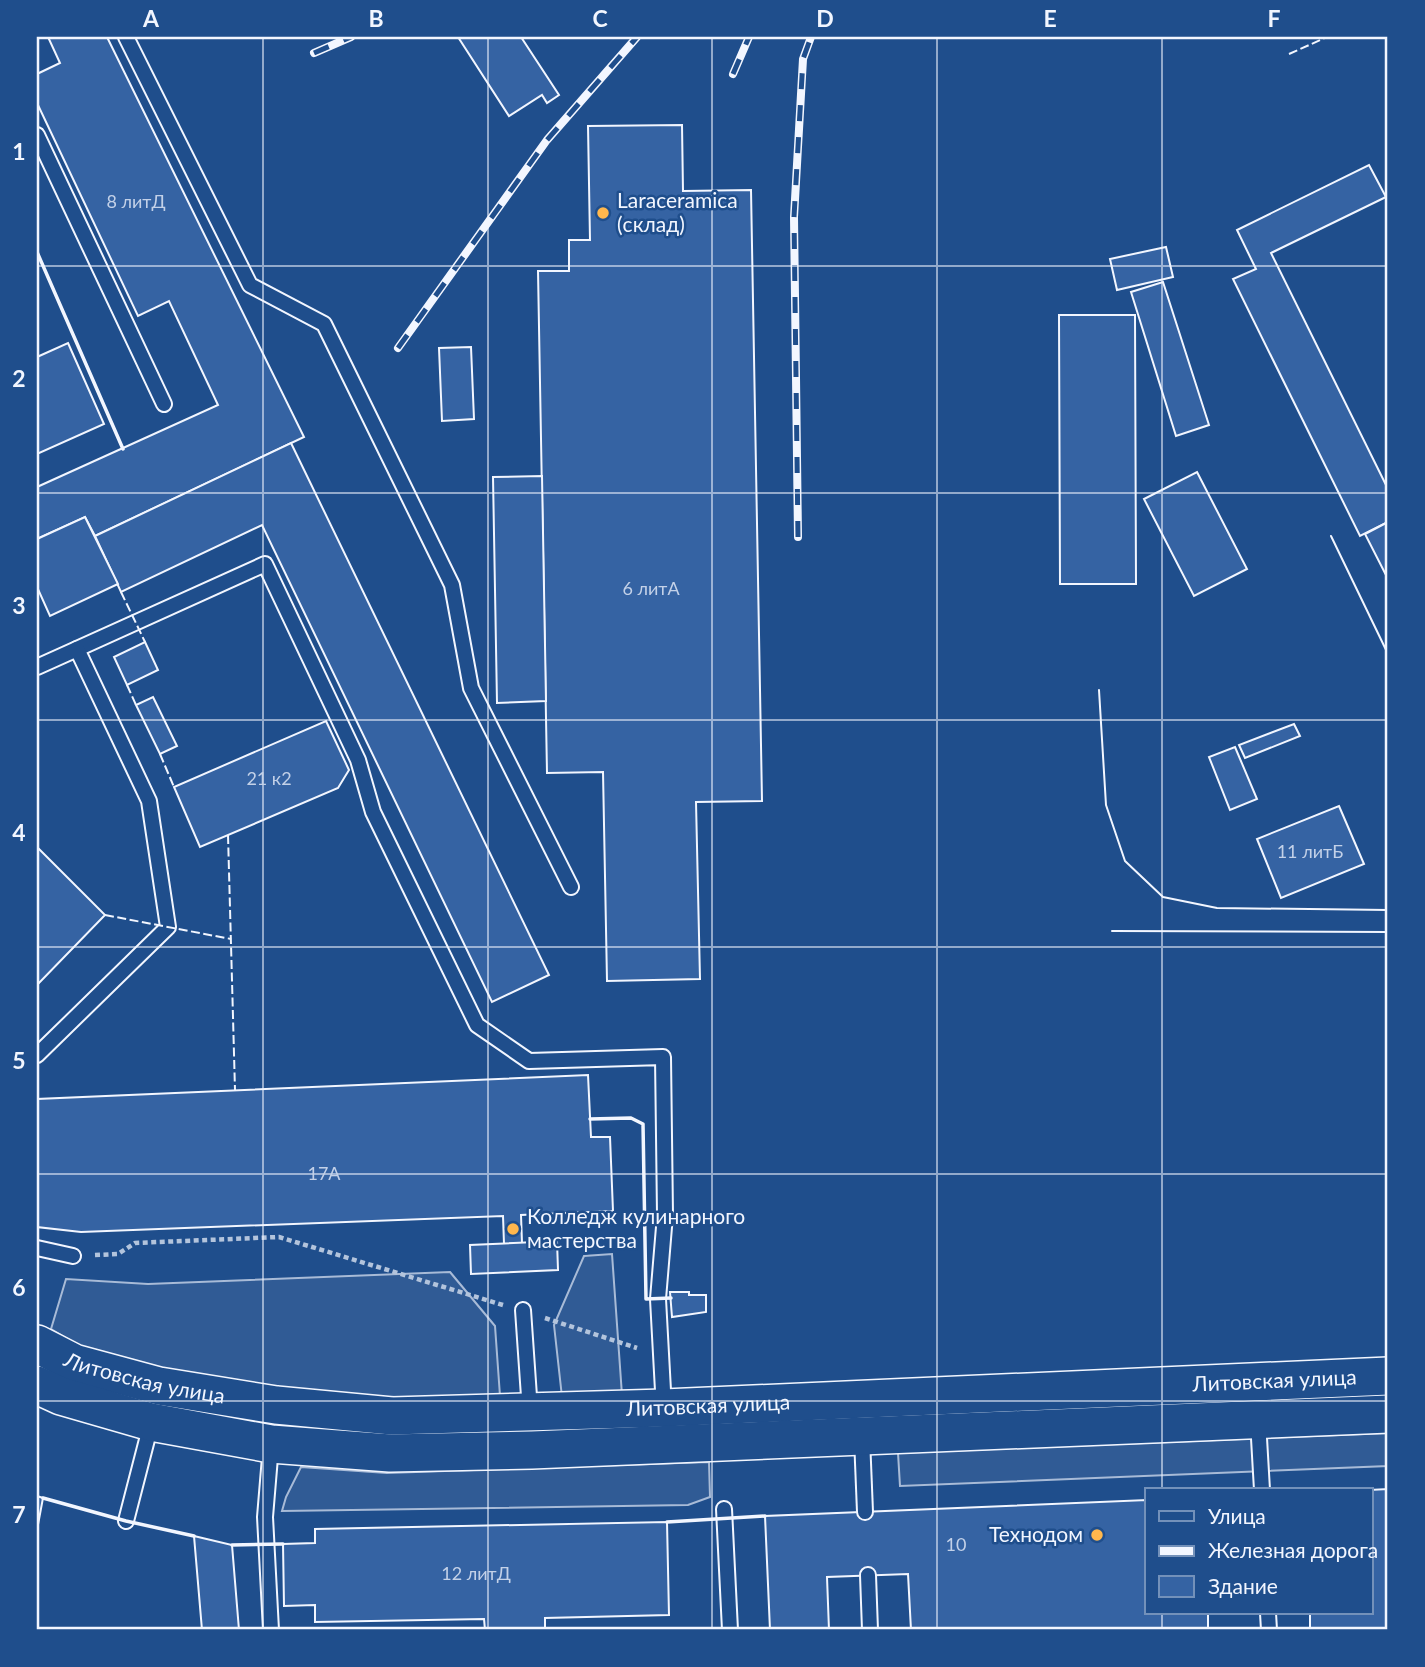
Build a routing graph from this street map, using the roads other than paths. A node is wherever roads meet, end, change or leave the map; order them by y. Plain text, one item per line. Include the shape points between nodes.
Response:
1 (126, 37) edge
2 (37, 135) edge
3 (164, 404) dead end
4 (77, 649) junction
5 (37, 667) edge
6 (571, 887) dead end
7 (37, 1055) edge
8 (37, 1248) edge
9 (73, 1256) road end
10 (523, 1310) road end
11 (37, 1344) edge
12 (1388, 1376) edge
13 (37, 1385) edge
14 (1257, 1400) junction
15 (155, 1404) junction
16 (1388, 1414) edge
17 (860, 1417) junction
18 (273, 1425) junction
19 (665, 1427) junction
20 (531, 1432) junction
21 (1262, 1488) edge
22 (724, 1509) dead end
23 (865, 1512) dead end
24 (126, 1521) dead end
25 (868, 1575) dead end
26 (271, 1630) edge
27 (730, 1630) edge
28 (870, 1630) edge

1 - 6 lane via 250,285 324,324 452,585 471,688
2 - 3 lane
4 - 5 lane
4 - 7 lane via 149,801 168,927
4 - 19 lane via 265,564 358,760 373,813 477,1025 529,1061 663,1058 665,1215 658,1299
8 - 9 lane
10 - 20 lane
11 - 15 street, Литовская улица
12 - 14 street, Литовская улица
13 - 15 street, Литовская улица via 61,1396
14 - 16 street, Литовская улица
14 - 17 street, Литовская улица
14 - 21 lane
15 - 18 street, Литовская улица
15 - 24 lane
17 - 19 street, Литовская улица
17 - 23 lane
18 - 20 street, Литовская улица via 390,1453
18 - 26 lane via 265,1517
19 - 20 street, Литовская улица
22 - 27 lane
25 - 28 lane

